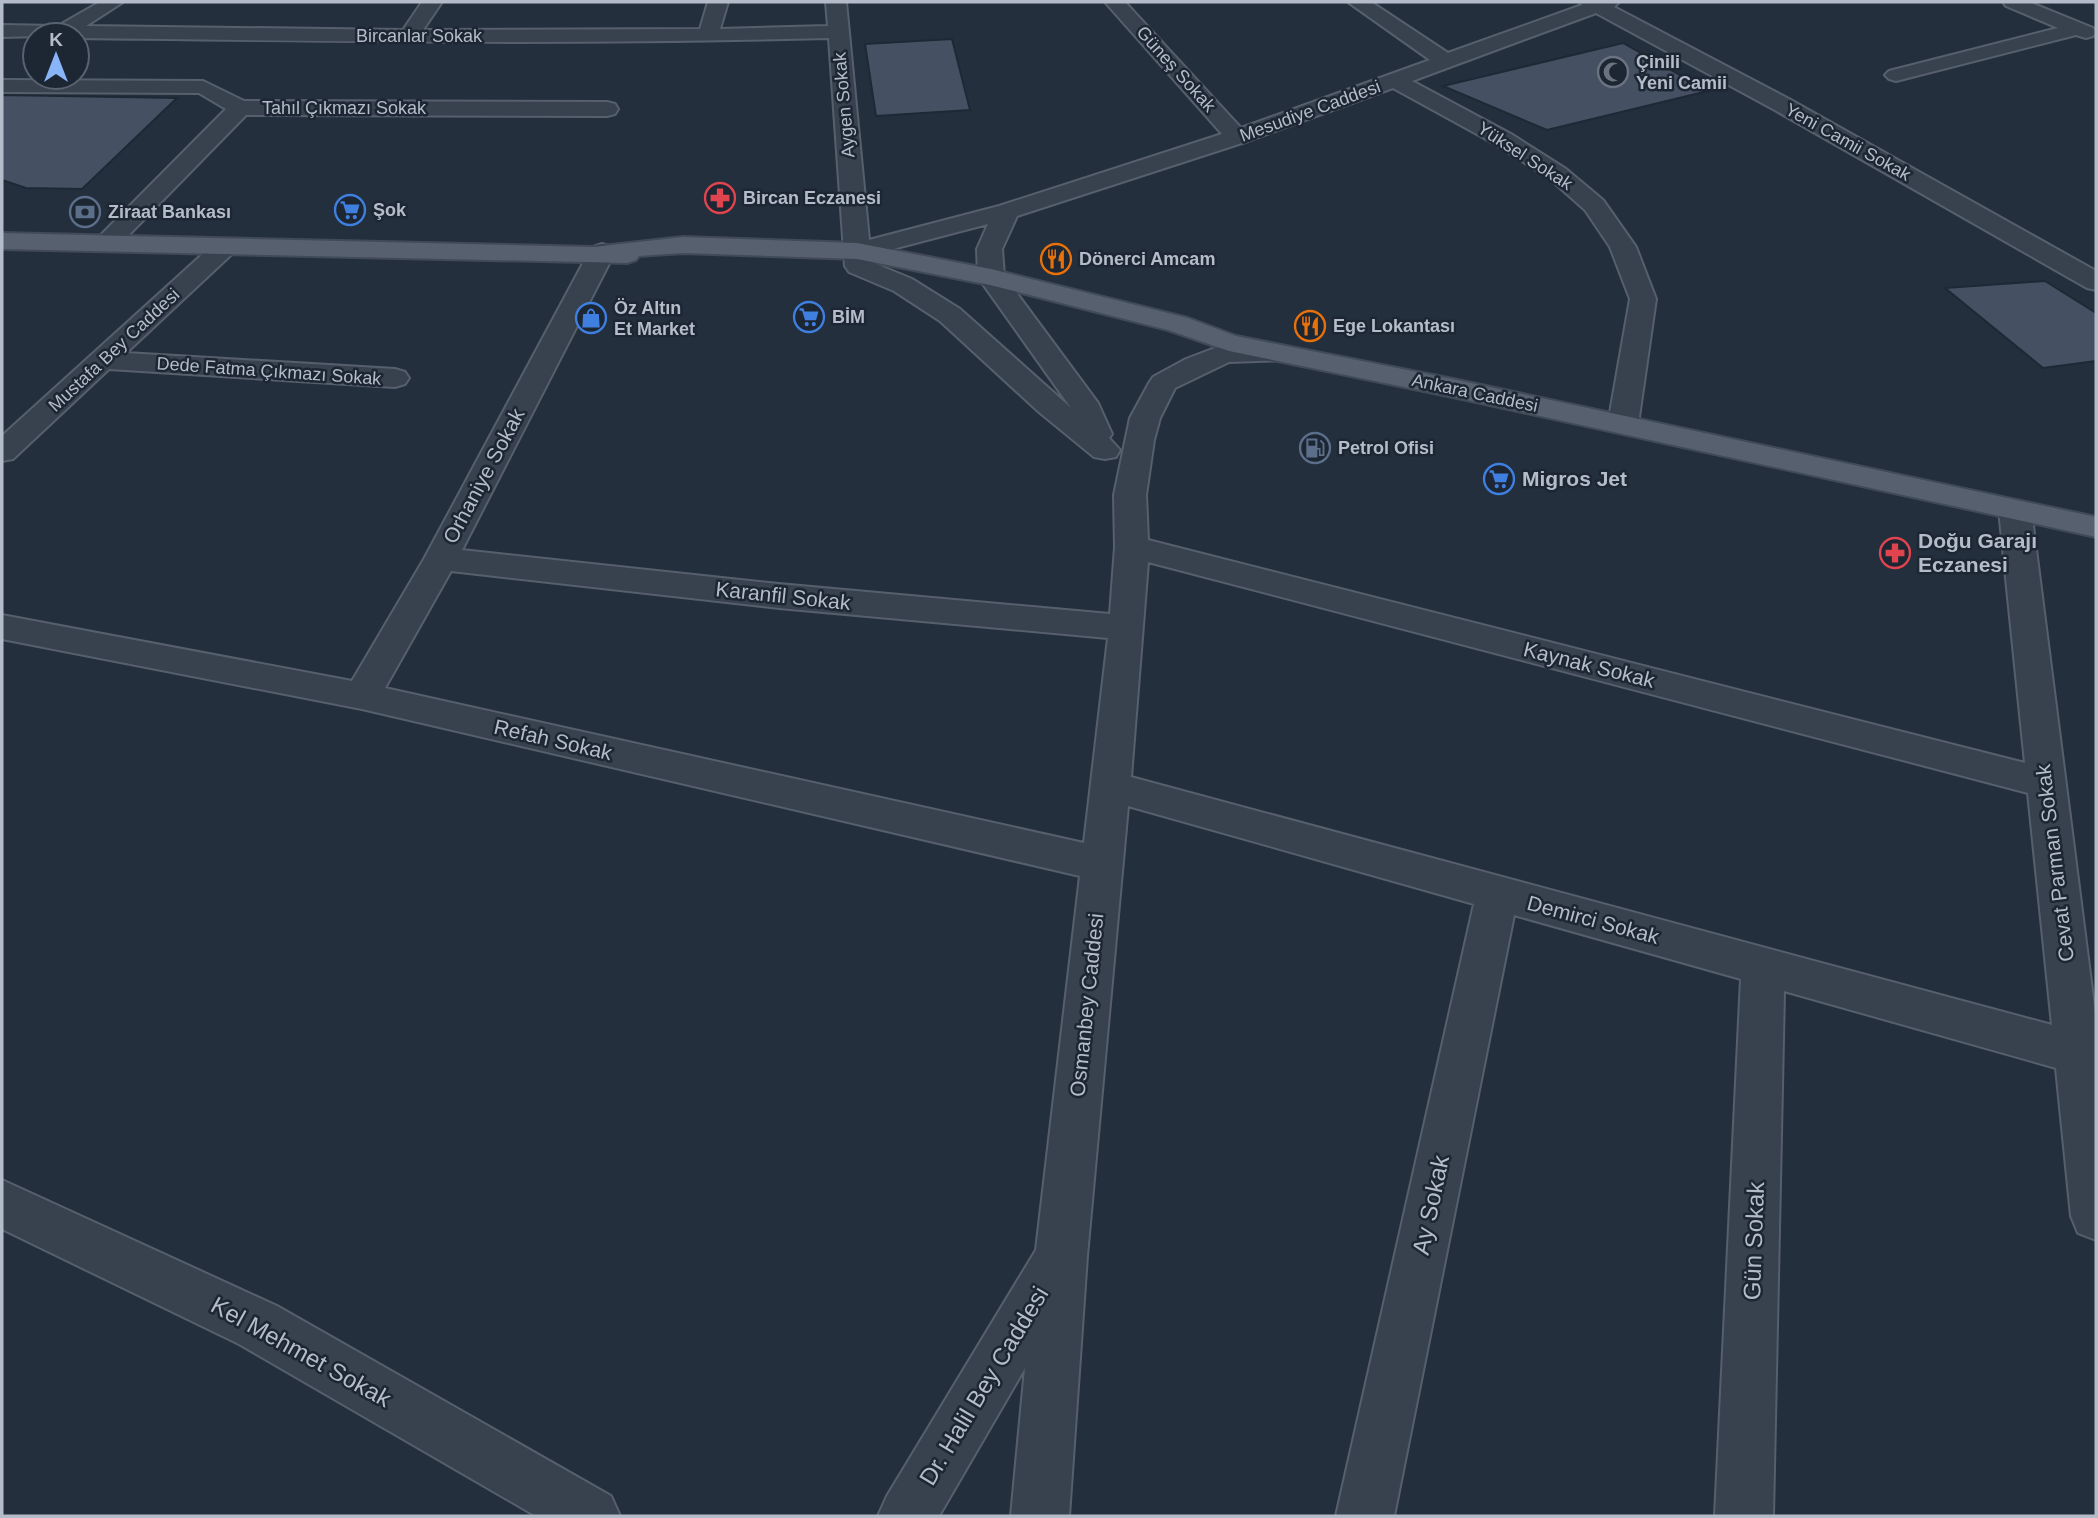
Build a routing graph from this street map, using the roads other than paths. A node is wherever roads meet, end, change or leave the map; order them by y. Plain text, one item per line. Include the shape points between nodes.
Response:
1 (113, 2) edge
2 (432, 2) edge
3 (718, 2) edge
4 (836, 2) edge
5 (1115, 2) edge
6 (1358, 2) edge
7 (2013, 2) edge
8 (1599, 3) edge
9 (81, 21) edge
10 (2, 31) edge
11 (21, 31) edge
12 (91, 32) edge
13 (837, 32) junction
14 (2087, 33) edge
15 (408, 36) junction
16 (708, 36) junction
17 (1445, 61) junction
18 (1896, 75) dead end
19 (1395, 80) junction
20 (2, 86) edge
21 (240, 108) junction
22 (607, 109) dead end
23 (1237, 137) junction
24 (1008, 211) junction
25 (2, 241) edge
26 (107, 243) junction
27 (226, 247) junction
28 (601, 252) junction
29 (858, 258) junction
30 (991, 277) junction
31 (2096, 282) edge
32 (952, 302) junction
33 (1009, 303) junction
34 (1229, 343) junction
35 (1279, 354) junction
36 (102, 360) junction
37 (395, 379) dead end
38 (1623, 424) junction
39 (1105, 450) junction
40 (2, 452) edge
41 (1130, 495) junction
42 (2015, 510) junction
43 (2096, 527) edge
44 (1132, 547) junction
45 (441, 558) junction
46 (2, 627) edge
47 (1126, 628) junction
48 (362, 696) junction
49 (2045, 783) junction
50 (1110, 786) junction
51 (1102, 864) junction
52 (1497, 893) junction
53 (1763, 966) junction
54 (2077, 1053) junction
55 (2, 1204) edge
56 (2096, 1216) edge
57 (1061, 1256) junction
58 (591, 1516) edge
59 (907, 1516) edge
60 (1040, 1516) edge
61 (1365, 1516) edge
62 (1744, 1516) edge

1 - 9 street
2 - 15 street
3 - 16 street
4 - 13 street, Aygen Sokak
5 - 23 street, Güneş Sokak
6 - 17 street
7 - 14 street
8 - 17 street, Mesudiye Caddesi
8 - 31 street, Yeni Camii Sokak
10 - 11 street, Bircanlar Sokak
12 - 15 street, Bircanlar Sokak
13 - 16 street, Bircanlar Sokak
13 - 29 street, Aygen Sokak
14 - 18 street
15 - 16 street, Bircanlar Sokak
17 - 19 street, Mesudiye Caddesi
19 - 23 street, Mesudiye Caddesi
19 - 38 street, Yüksel Sokak via 1558,174 1594,205 1623,247 1643,299
20 - 21 street, Tahıl Çıkmazı Sokak via 203,86
21 - 22 street, Tahıl Çıkmazı Sokak
21 - 26 street
23 - 24 street, Mesudiye Caddesi
24 - 29 street, Mesudiye Caddesi
24 - 30 street via 990,241
25 - 26 main road, Ankara Caddesi
26 - 27 main road, Ankara Caddesi
27 - 28 main road, Ankara Caddesi
27 - 36 street, Mustafa Bey Caddesi
28 - 29 main road, Ankara Caddesi via 682,261
28 - 45 street, Orhaniye Sokak
29 - 30 main road, Ankara Caddesi
29 - 32 street via 904,285
30 - 32 street via 970,281
30 - 33 street
30 - 34 main road, Ankara Caddesi via 1178,324
32 - 33 main road
32 - 39 street via 1049,406
33 - 34 main road via 1165,339
33 - 39 street via 1083,404
34 - 35 main road, Ankara Caddesi
35 - 38 main road, Ankara Caddesi
35 - 41 street via 1225,354 1163,383 1142,429
36 - 37 street, Dede Fatma Çıkmazı Sokak
36 - 40 street, Mustafa Bey Caddesi
38 - 42 main road, Ankara Caddesi
39 - 41 street
41 - 44 street, Osmanbey Caddesi
42 - 43 main road, Ankara Caddesi
42 - 49 street, Cevat Parman Sokak
44 - 47 street, Osmanbey Caddesi
44 - 49 street, Kaynak Sokak
45 - 47 street, Karanfil Sokak
45 - 48 street, Orhaniye Sokak
46 - 48 street, Refah Sokak
47 - 50 street, Osmanbey Caddesi
48 - 51 street, Refah Sokak
49 - 54 street, Cevat Parman Sokak
50 - 51 street, Osmanbey Caddesi
50 - 52 street, Demirci Sokak
51 - 57 street, Osmanbey Caddesi
52 - 53 street, Demirci Sokak
52 - 61 street, Ay Sokak
53 - 54 street, Demirci Sokak
53 - 62 street, Gün Sokak
54 - 56 street, Cevat Parman Sokak
55 - 58 street, Kel Mehmet Sokak via 258,1325
57 - 59 street, Dr. Halil Bey Caddesi
57 - 60 street, Osmanbey Caddesi

